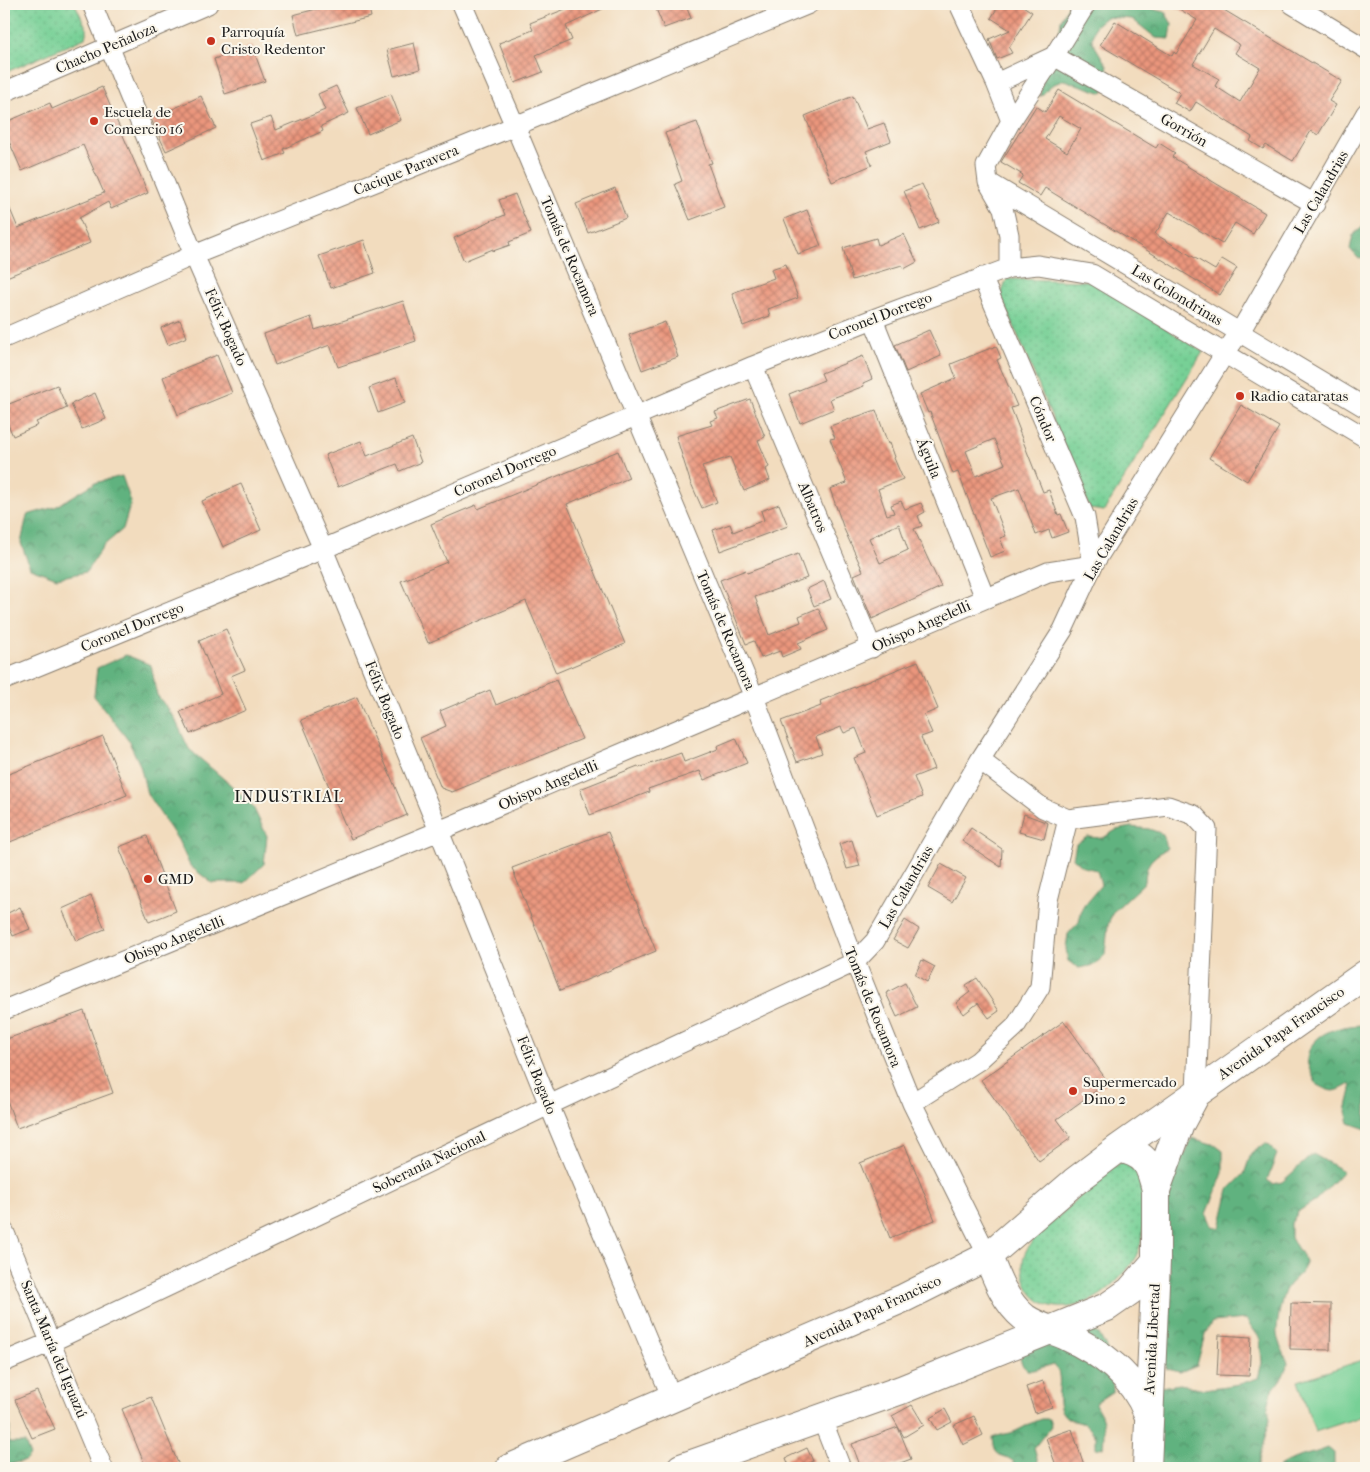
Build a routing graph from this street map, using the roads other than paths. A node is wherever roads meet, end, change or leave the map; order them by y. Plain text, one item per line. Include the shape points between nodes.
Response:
1 (92, 4) edge
2 (208, 4) edge
3 (462, 4) edge
4 (809, 4) edge
5 (959, 4) edge
6 (1086, 4) edge
7 (1292, 4) edge
8 (110, 46) junction
9 (1366, 49) edge
10 (1054, 56) junction
11 (996, 83) junction
12 (4, 92) edge
13 (1366, 113) edge
14 (1011, 121) junction
15 (515, 126) junction
16 (988, 182) junction
17 (1315, 204) junction
18 (194, 255) junction
19 (1009, 268) junction
20 (982, 277) junction
21 (873, 318) junction
22 (1240, 332) junction
23 (4, 338) edge
24 (1225, 353) junction
25 (753, 366) junction
26 (1366, 408) edge
27 (636, 415) junction
28 (1366, 438) edge
29 (323, 549) junction
30 (1093, 565) junction
31 (985, 598) junction
32 (872, 648) junction
33 (4, 680) edge
34 (754, 697) junction
35 (980, 760) junction
36 (1068, 818) junction
37 (439, 831) junction
38 (854, 962) junction
39 (1366, 974) edge
40 (4, 1010) edge
41 (1196, 1093) junction
42 (912, 1103) junction
43 (549, 1105) junction
44 (1119, 1148) junction
45 (1156, 1190) junction
46 (4, 1231) edge
47 (988, 1256) junction
48 (1156, 1261) junction
49 (1052, 1330) junction
50 (51, 1342) junction
51 (4, 1362) edge
52 (672, 1398) junction
53 (1149, 1416) junction
54 (821, 1418) junction
55 (103, 1468) edge
56 (511, 1468) edge
57 (681, 1468) edge
58 (841, 1468) edge
59 (1147, 1468) edge

1 - 8 street, Félix Bogado
2 - 8 street, Chacho Peñaloza
3 - 15 street, Tomás de Rocamora
4 - 15 street, Cacique Paravera
5 - 11 street
6 - 10 street
7 - 9 street
8 - 12 street, Chacho Peñaloza
8 - 18 street, Félix Bogado
10 - 11 street
10 - 14 street
10 - 17 street, Gorrión
11 - 14 street
13 - 17 street, Las Calandrias
14 - 16 street via 986,166
15 - 18 street, Cacique Paravera
15 - 27 street, Tomás de Rocamora
16 - 19 street via 1003,208 1009,234
16 - 22 street, Las Golondrinas
17 - 22 street, Las Calandrias
18 - 23 street, Cacique Paravera
18 - 29 street, Félix Bogado
19 - 20 street, Coronel Dorrego
19 - 24 street, Las Golondrinas via 1038,265 1092,274
20 - 21 street, Coronel Dorrego
20 - 30 street, Cóndor via 1085,518
21 - 25 street, Coronel Dorrego
21 - 31 street, Águila
22 - 24 street, Las Calandrias
22 - 26 street, Las Golondrinas
24 - 28 street, Las Golondrinas
24 - 30 street, Las Calandrias
25 - 27 street, Coronel Dorrego
25 - 32 street, Albatros
27 - 29 street, Coronel Dorrego
27 - 34 street, Tomás de Rocamora
29 - 33 street, Coronel Dorrego
29 - 37 street, Félix Bogado
30 - 31 street, Obispo Angelelli via 1048,572
30 - 35 street, Las Calandrias via 1063,630
31 - 32 street, Obispo Angelelli
32 - 34 street, Obispo Angelelli
34 - 37 street, Obispo Angelelli
34 - 38 street, Tomás de Rocamora
35 - 36 street via 1043,808
35 - 38 street, Las Calandrias via 875,941
36 - 41 street via 1168,806 1194,815 1206,829
36 - 42 street via 1048,900 1040,987 1015,1027 978,1061
37 - 40 street, Obispo Angelelli
37 - 43 street, Félix Bogado
38 - 42 street, Tomás de Rocamora
38 - 43 street, Soberanía Nacional
39 - 41 main road, Avenida Papa Francisco
41 - 44 main road, Avenida Papa Francisco
41 - 45 main road, Avenida Papa Francisco via 1180,1124
42 - 47 street, Tomás de Rocamora
43 - 50 street, Soberanía Nacional
43 - 52 street, Félix Bogado
44 - 45 main road via 1134,1152 1144,1160 1152,1173
44 - 47 main road, Avenida Papa Francisco
45 - 48 main road, Avenida Papa Francisco
46 - 50 street, Santa María del Iguazú
47 - 49 main road, Avenida Libertad via 1002,1290 1012,1303 1026,1318
47 - 52 main road, Avenida Papa Francisco via 904,1298
48 - 49 main road via 1130,1291 1107,1306
48 - 53 main road, Avenida Libertad
49 - 53 main road, Avenida Libertad via 1080,1342 1118,1370 1142,1398
49 - 54 main road
50 - 51 street, Soberanía Nacional
50 - 55 street, Santa María del Iguazú
52 - 56 main road, Avenida Papa Francisco
53 - 59 main road, Avenida Libertad
54 - 57 main road
54 - 58 street

